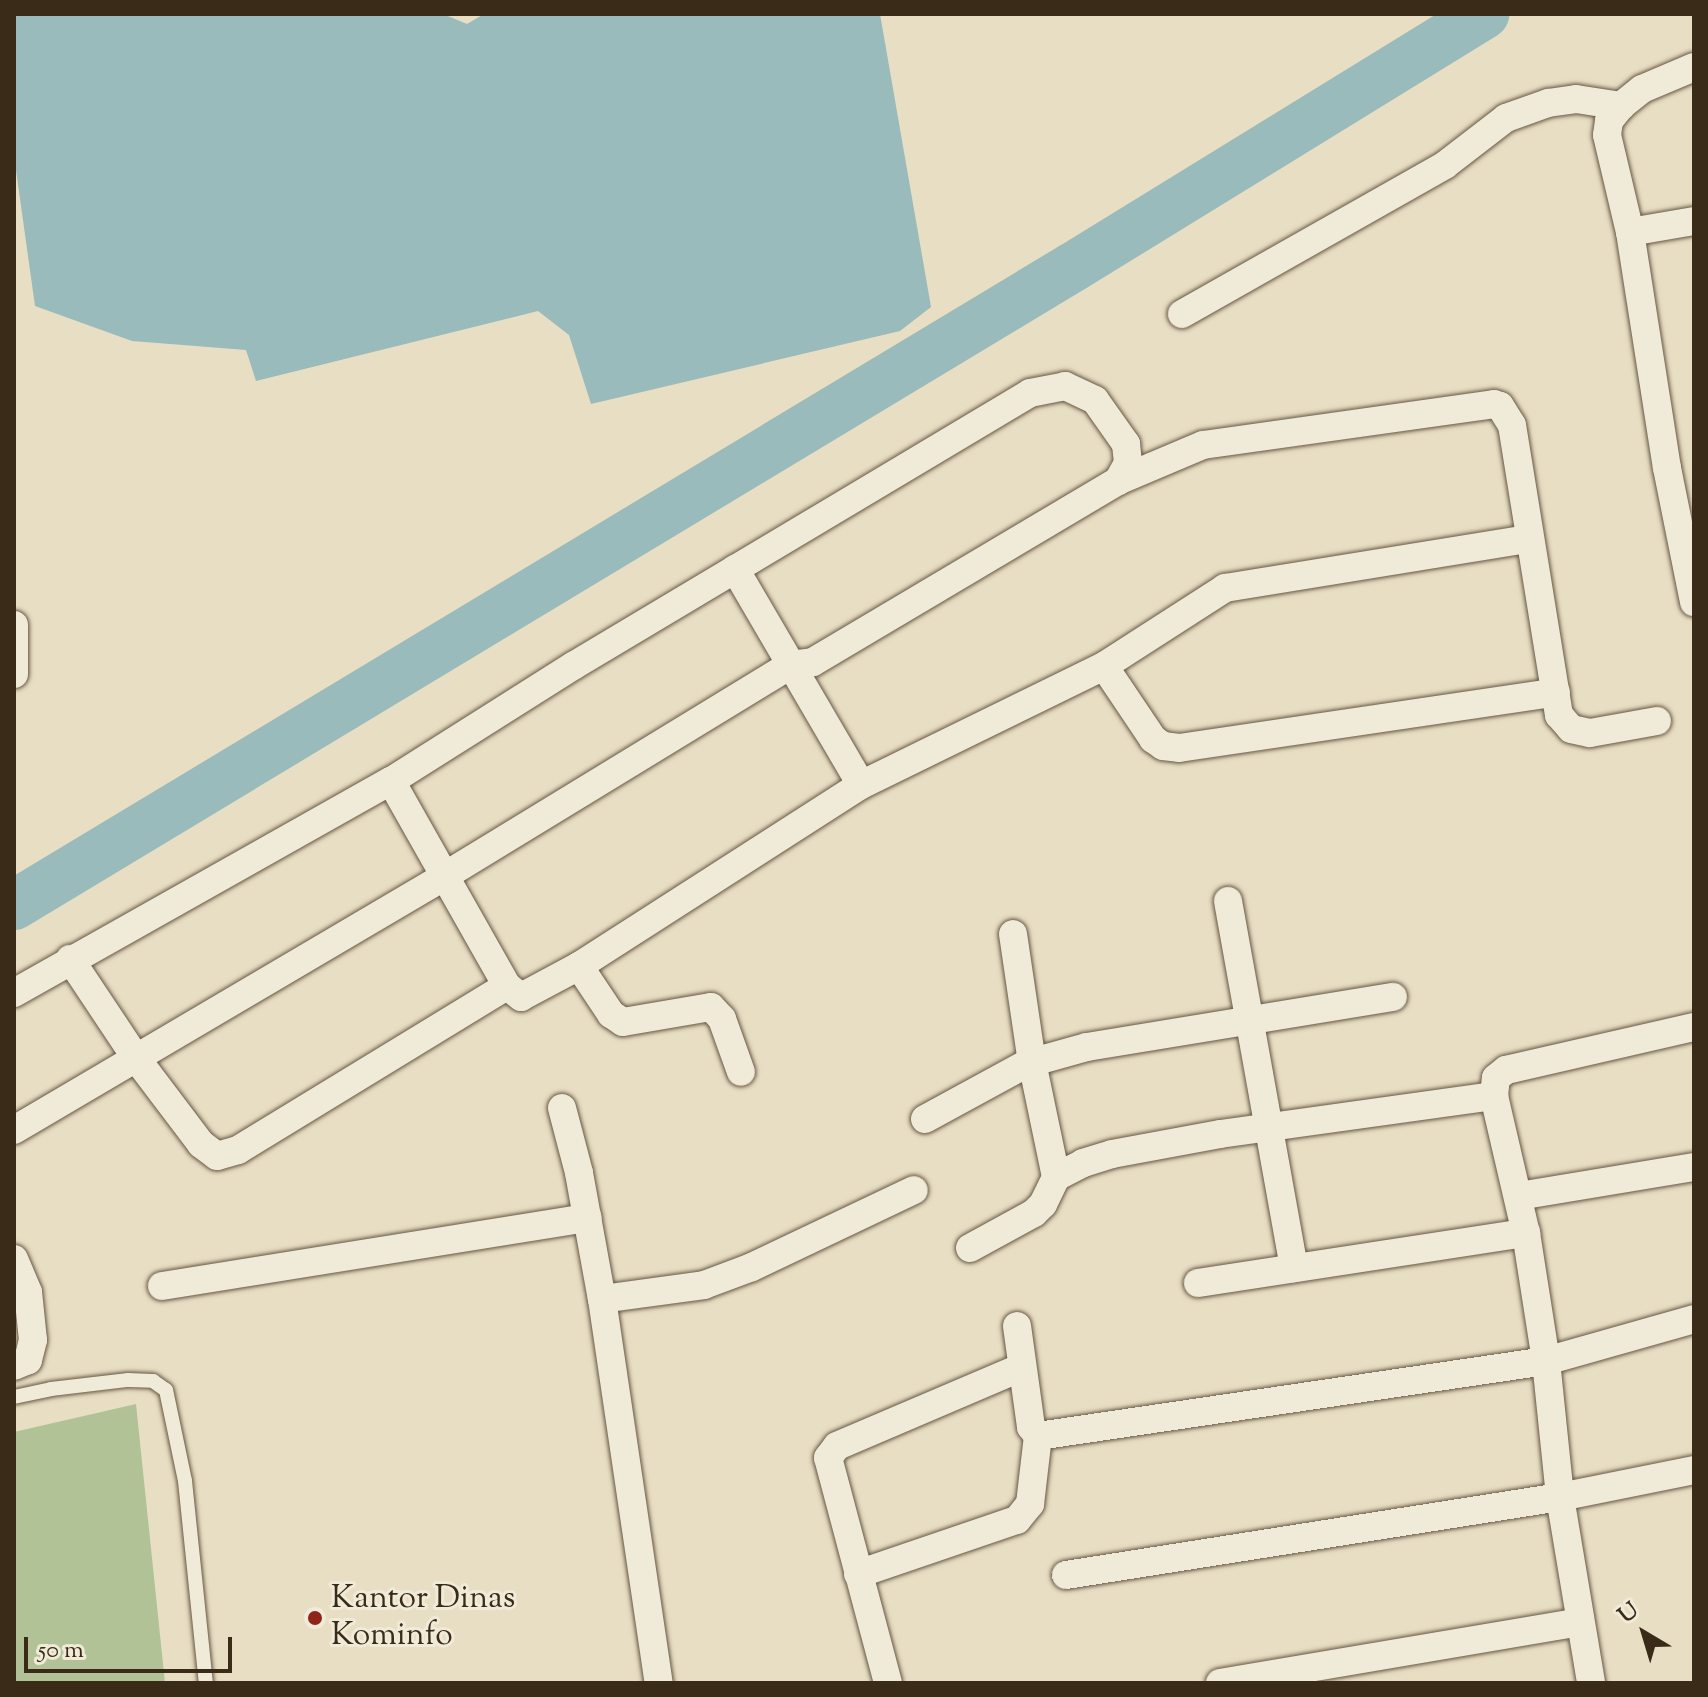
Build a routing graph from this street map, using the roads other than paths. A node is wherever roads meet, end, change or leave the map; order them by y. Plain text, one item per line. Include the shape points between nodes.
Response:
1 (1694, 67) edge
2 (1621, 106) junction
3 (1694, 221) edge
4 (1630, 232) junction
5 (1182, 314) dead end
6 (1118, 481) junction
7 (1529, 539) junction
8 (735, 569) junction
9 (1694, 602) edge
10 (14, 625) edge
11 (790, 665) junction
12 (1104, 666) junction
13 (14, 674) edge
14 (1556, 692) junction
15 (1657, 721) dead end
16 (391, 781) junction
17 (861, 785) junction
18 (443, 877) junction
19 (1228, 901) dead end
20 (1013, 934) dead end
21 (70, 959) junction
22 (579, 966) junction
23 (507, 986) junction
24 (14, 993) edge
25 (1393, 997) dead end
26 (1251, 1021) junction
27 (1694, 1027) edge
28 (136, 1058) junction
29 (1032, 1062) junction
30 (741, 1072) dead end
31 (1494, 1096) junction
32 (562, 1108) dead end
33 (925, 1119) dead end
34 (1271, 1127) junction
35 (14, 1130) edge
36 (1694, 1167) edge
37 (1056, 1177) junction
38 (914, 1190) dead end
39 (1519, 1196) junction
40 (588, 1218) junction
41 (1526, 1233) junction
42 (970, 1248) dead end
43 (16, 1265) edge
44 (1294, 1268) junction
45 (1198, 1283) dead end
46 (162, 1286) dead end
47 (602, 1299) junction
48 (1694, 1319) edge
49 (1017, 1326) dead end
50 (1546, 1361) junction
51 (14, 1366) edge
52 (1022, 1367) junction
53 (14, 1397) edge
54 (1038, 1436) junction
55 (1694, 1470) edge
56 (1560, 1497) junction
57 (858, 1574) junction
58 (1066, 1575) dead end
59 (1580, 1622) junction
60 (206, 1683) edge
61 (659, 1683) edge
62 (888, 1683) edge
63 (1220, 1683) edge
64 (1591, 1683) edge

1 - 2 street via 1651,84
2 - 4 street via 1609,121 1607,135
2 - 5 street via 1576,99 1506,118 1445,165
3 - 4 street
4 - 9 street
6 - 7 street via 1203,445 1494,404 1512,425
6 - 8 street via 1128,463 1126,444 1113,422 1079,390 1050,387 1030,393
6 - 11 street via 813,662
7 - 12 street via 1225,588
7 - 14 street
8 - 11 street
8 - 16 street
10 - 13 street
11 - 17 street
11 - 18 street
12 - 14 street via 1153,739 1179,748
12 - 17 street
14 - 15 street via 1559,715 1578,732
16 - 18 street
16 - 21 street
17 - 22 street
18 - 23 street
18 - 28 street
19 - 26 street
20 - 29 street
21 - 24 street
21 - 28 street
22 - 23 street via 521,997
22 - 30 street via 611,1014 623,1022 711,1007 722,1019
23 - 28 street via 238,1150 217,1156 201,1144
25 - 26 street
26 - 29 street via 1087,1047
26 - 34 street
27 - 31 street via 1506,1070 1496,1078
28 - 35 street
29 - 33 street
29 - 37 street
31 - 34 street
31 - 39 street
32 - 40 street
34 - 37 street via 1112,1154
34 - 44 street
36 - 39 street
37 - 42 street via 1034,1213
38 - 47 street via 704,1285
39 - 41 street
40 - 46 street
40 - 47 street
41 - 44 street
41 - 50 street
43 - 51 street via 28,1292 33,1340 28,1360
44 - 45 street
47 - 61 street
48 - 50 street
49 - 52 street
50 - 54 street
50 - 56 street
52 - 54 street via 1031,1427
52 - 57 street via 833,1448 828,1464
53 - 60 lane via 128,1380 153,1381 166,1390 185,1481
54 - 57 street via 1030,1504 1017,1520
55 - 56 street
56 - 58 street
56 - 59 street
57 - 62 street
59 - 63 street
59 - 64 street

